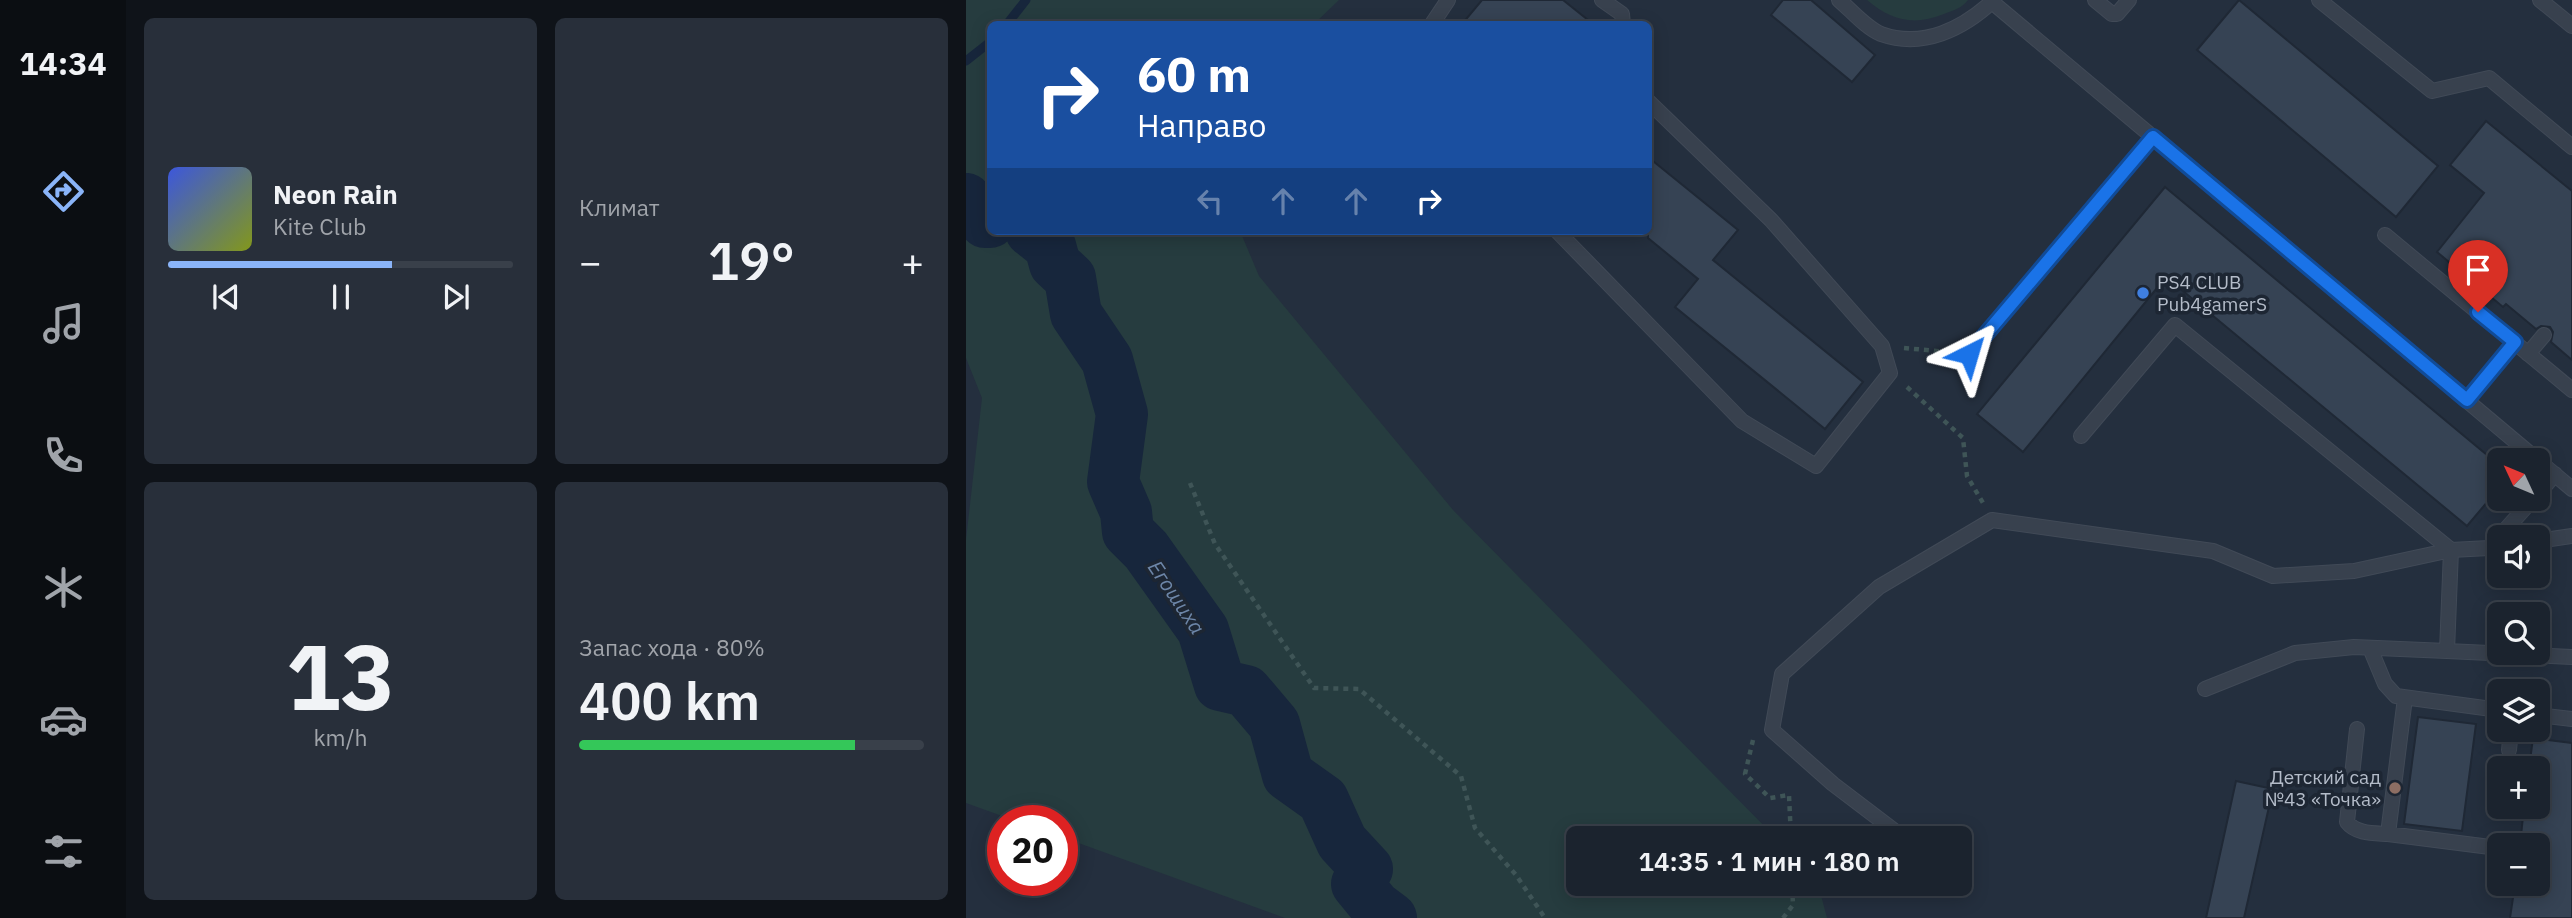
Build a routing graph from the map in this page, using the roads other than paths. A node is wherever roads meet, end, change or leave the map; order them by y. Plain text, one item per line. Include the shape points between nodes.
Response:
1 (1448, 0) edge
2 (1602, 0) edge
3 (1839, 0) edge
4 (2095, 0) edge
5 (2129, 0) edge
6 (2319, 0) edge
7 (2540, 0) edge
8 (1993, 1) edge
9 (1434, 21) edge
10 (1623, 21) edge
11 (2572, 26) edge
12 (1652, 105) edge
13 (2153, 137) junction
14 (2572, 147) edge
15 (1561, 235) edge
16 (2385, 235) dead end
17 (2544, 335) dead end
18 (2515, 342) junction
19 (1969, 354) road end
20 (2528, 354) junction
21 (2572, 390) edge
22 (2467, 400) junction
23 (2081, 436) dead end
24 (2555, 474) junction
25 (2550, 480) edge
26 (2572, 489) edge
27 (2523, 511) edge
28 (2512, 525) edge
29 (2572, 537) edge
30 (2550, 540) edge
31 (2487, 548) edge
32 (2451, 550) junction
33 (2370, 648) junction
34 (2447, 651) junction
35 (2572, 657) edge
36 (2205, 689) dead end
37 (2405, 698) junction
38 (2487, 708) edge
39 (2550, 716) edge
40 (2572, 719) edge
41 (2357, 729) dead end
42 (2510, 742) edge
43 (2509, 750) dead end
44 (1888, 826) edge
45 (2388, 834) junction
46 (2487, 847) edge

1 - 9 lane
2 - 10 lane via 1622,14
3 - 8 lane via 1879,33 1914,41 1955,30
4 - 5 lane via 2112,14
6 - 14 lane via 2432,91 2489,78
7 - 11 lane
8 - 13 lane
12 - 15 lane via 1771,220 1882,346 1890,373 1816,466 1742,421
13 - 19 lane
13 - 22 lane
16 - 18 lane
17 - 20 lane
18 - 20 lane
18 - 22 lane
20 - 21 lane
22 - 24 lane
23 - 32 lane via 2175,325
24 - 25 lane
24 - 26 lane
27 - 28 lane
29 - 30 lane
31 - 32 lane
32 - 34 lane
32 - 44 lane via 2354,570 2273,576 2213,551 1992,520 1879,587 1782,674 1772,730
33 - 34 lane
33 - 36 lane via 2295,653
33 - 37 lane via 2389,690
34 - 35 lane
37 - 38 lane
37 - 45 lane
39 - 40 lane
41 - 45 lane via 2347,822 2360,831
42 - 43 lane
45 - 46 lane

